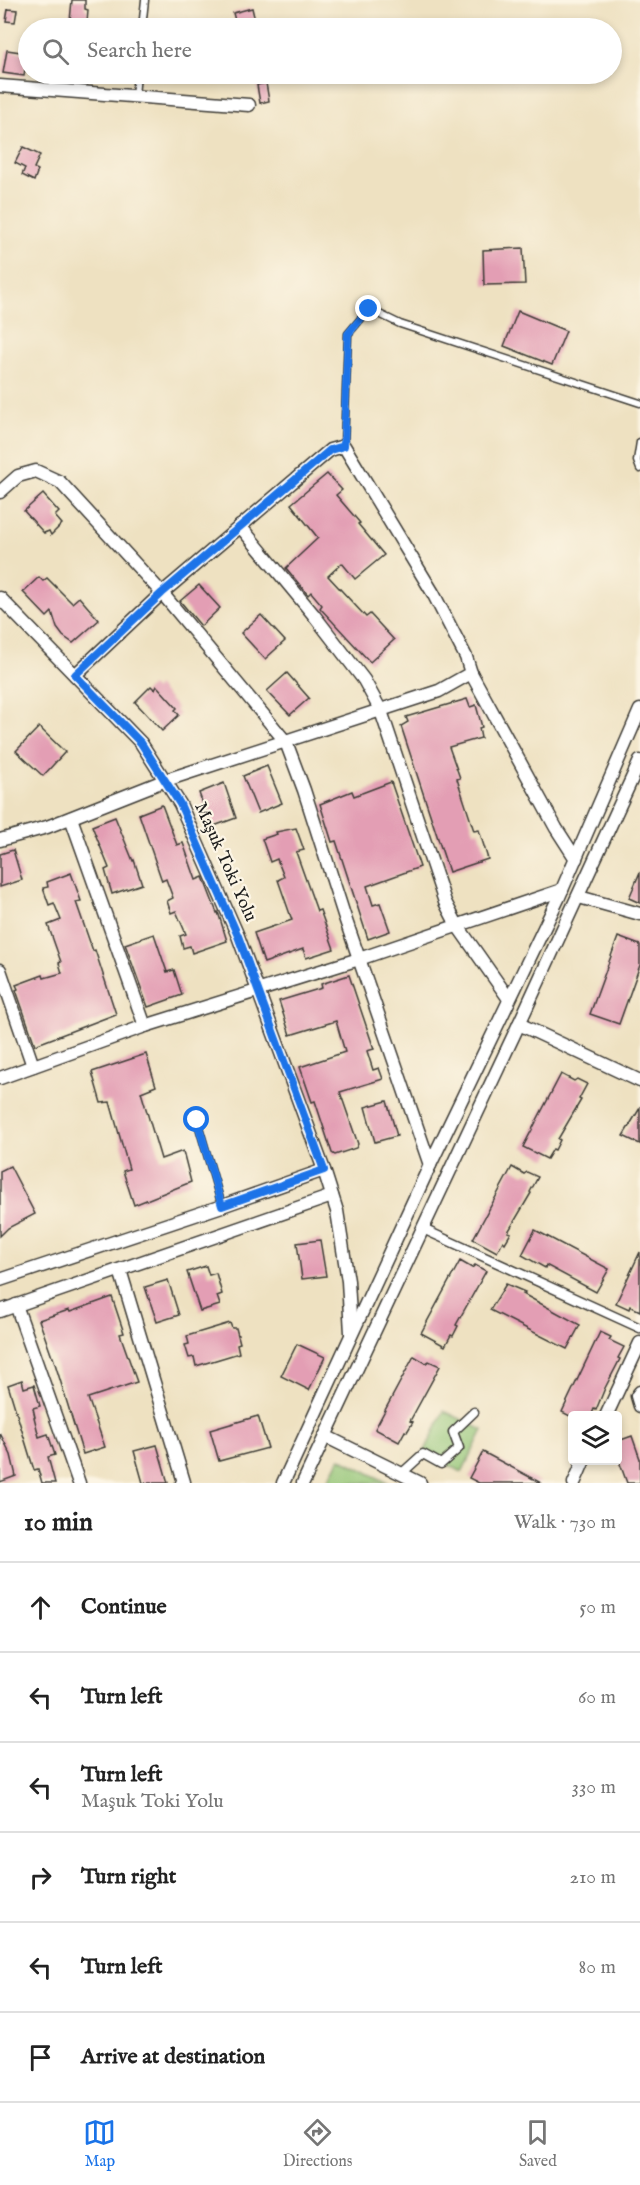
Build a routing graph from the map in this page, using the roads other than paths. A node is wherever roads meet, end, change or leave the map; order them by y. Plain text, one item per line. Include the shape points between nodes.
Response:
1 (145, 0) edge
2 (143, 18) edge
3 (137, 84) edge
4 (0, 86) edge
5 (135, 96) junction
6 (249, 105) dead end
7 (640, 403) edge
8 (640, 442) edge
9 (344, 446) junction
10 (640, 469) edge
11 (0, 492) edge
12 (240, 526) junction
13 (162, 593) junction
14 (0, 598) edge
15 (471, 673) junction
16 (75, 675) junction
17 (640, 710) edge
18 (381, 711) junction
19 (286, 742) junction
20 (640, 761) edge
21 (166, 780) junction
22 (71, 818) junction
23 (0, 840) edge
24 (576, 859) junction
25 (562, 890) junction
26 (579, 897) junction
27 (640, 914) edge
28 (457, 926) junction
29 (359, 959) junction
30 (0, 970) edge
31 (258, 991) junction
32 (509, 999) junction
33 (519, 1024) junction
34 (145, 1026) junction
35 (33, 1066) junction
36 (0, 1078) edge
37 (640, 1081) edge
38 (197, 1120) dead end
39 (430, 1165) junction
40 (324, 1170) junction
41 (332, 1196) junction
42 (222, 1206) junction
43 (423, 1229) junction
44 (120, 1270) junction
45 (0, 1280) edge
46 (16, 1305) junction
47 (0, 1311) edge
48 (640, 1328) edge
49 (351, 1334) junction
50 (370, 1342) junction
51 (640, 1343) edge
52 (640, 1392) edge
53 (640, 1406) edge
54 (608, 1411) edge
55 (474, 1412) dead end
56 (325, 1436) junction
57 (582, 1465) edge
58 (401, 1474) junction
59 (79, 1483) edge
60 (182, 1483) edge
61 (283, 1483) edge
62 (303, 1483) edge
63 (420, 1483) edge
64 (574, 1483) edge

1 - 2 lane
3 - 5 lane
4 - 5 street
5 - 6 street
7 - 9 lane via 400,324 369,309 348,334
8 - 10 lane
9 - 12 street via 330,450
9 - 15 street via 433,593
11 - 13 street via 18,477 36,471 60,482
12 - 13 street
12 - 18 street via 364,680
13 - 16 street
13 - 19 street
14 - 16 street, Maşuk Toki Yolu
15 - 18 street via 439,691
15 - 24 street
16 - 21 street, Maşuk Toki Yolu via 141,743
17 - 24 street
18 - 19 street
18 - 28 street via 445,902
19 - 21 street
19 - 29 street
20 - 26 street
21 - 22 street
21 - 31 street, Maşuk Toki Yolu via 185,814
22 - 23 street
22 - 34 street
24 - 25 street
25 - 28 street
25 - 32 street
26 - 27 street
26 - 33 street
28 - 29 street
28 - 32 street
29 - 31 street
29 - 39 street
30 - 35 street
31 - 34 street
31 - 40 street, Maşuk Toki Yolu
32 - 39 street
33 - 37 street
33 - 43 street
34 - 35 street
35 - 36 street
38 - 42 lane
39 - 49 street
40 - 41 street, Maşuk Toki Yolu
40 - 42 street
41 - 44 street
41 - 49 street, Maşuk Toki Yolu via 348,1281
42 - 45 street
43 - 48 street
43 - 50 street
44 - 46 street
44 - 60 street
46 - 47 street
46 - 59 street
49 - 50 street
49 - 61 street, Maşuk Toki Yolu
50 - 56 street
51 - 54 street
52 - 53 street
55 - 58 street via 453,1432 459,1448 441,1464 423,1454
56 - 58 street
56 - 62 street
57 - 64 street
58 - 63 street

